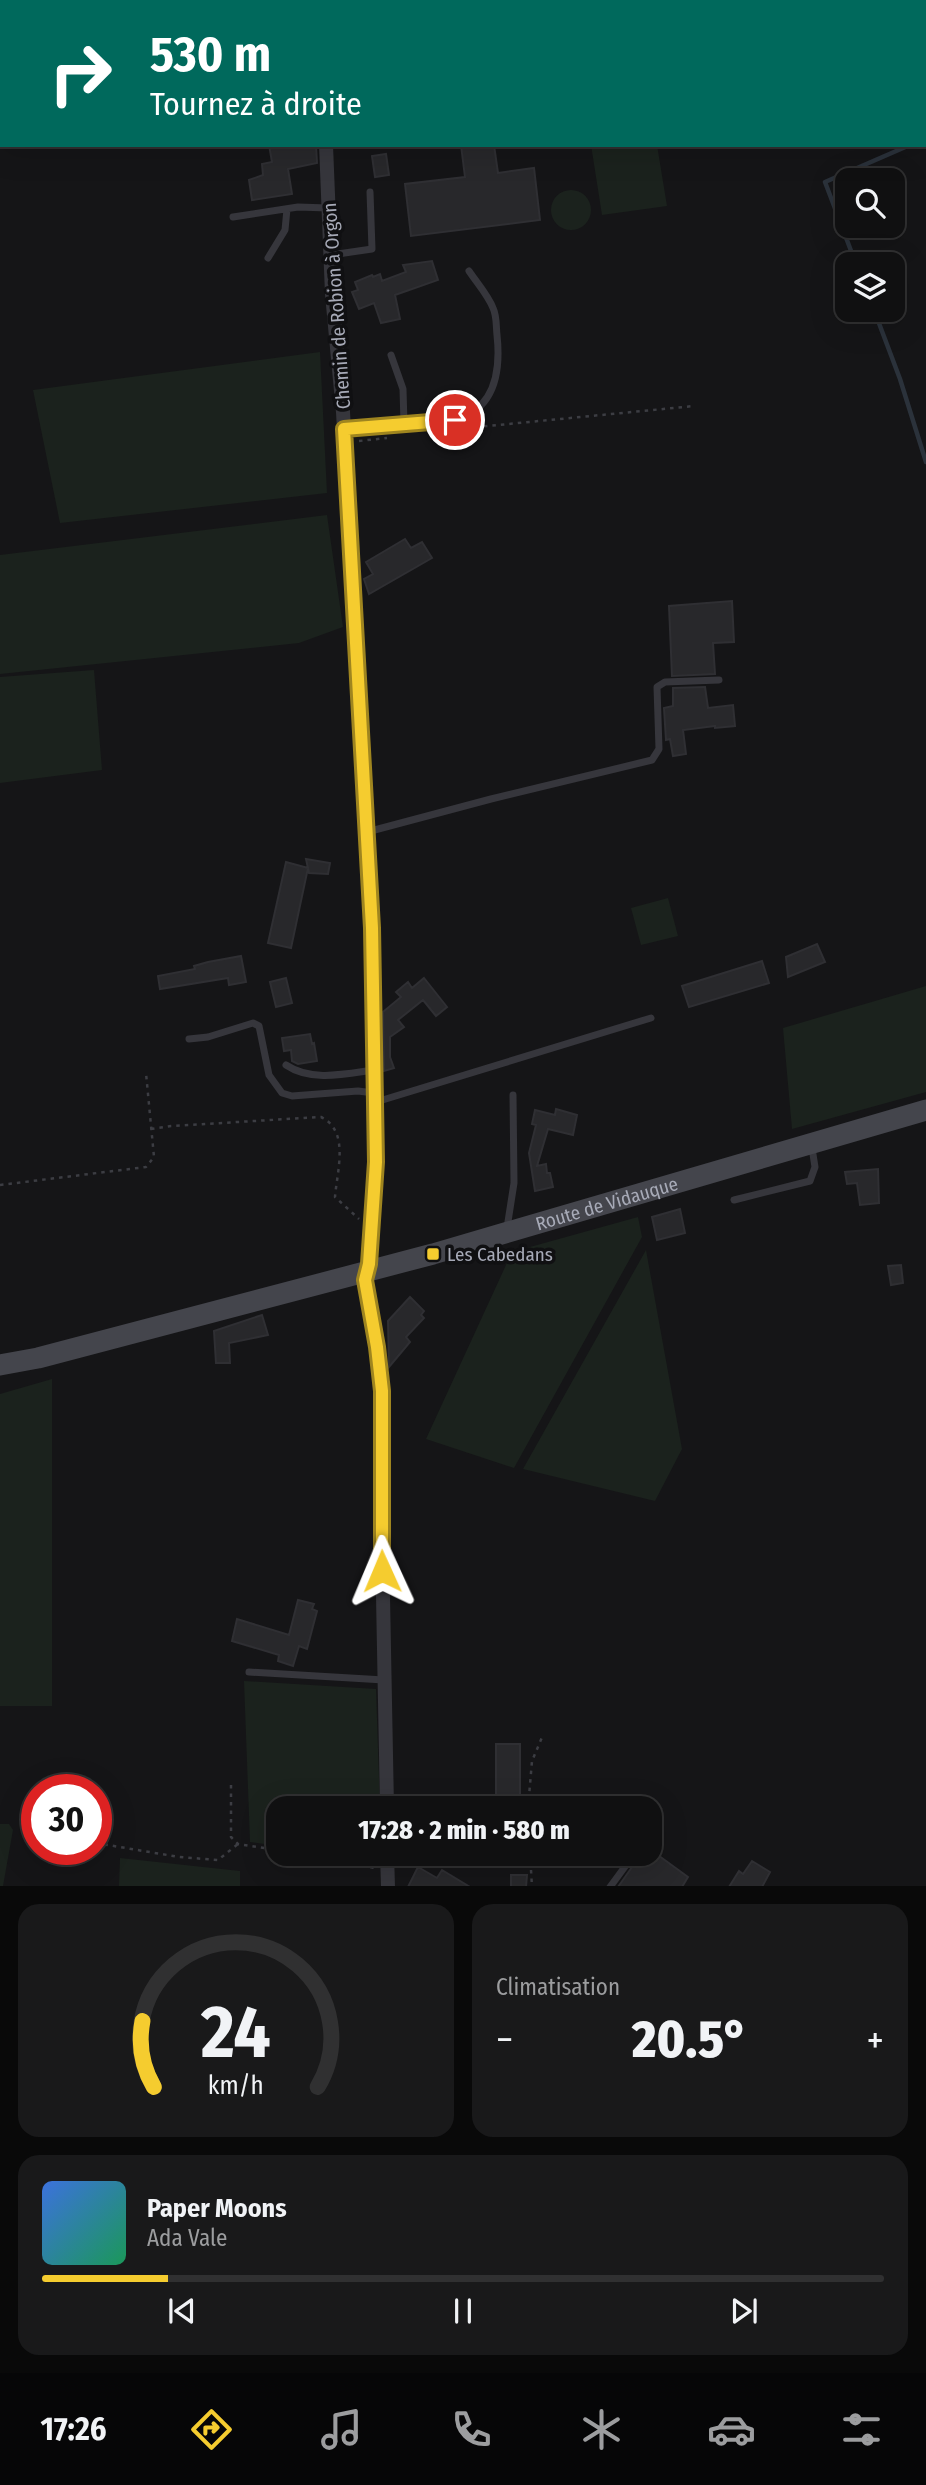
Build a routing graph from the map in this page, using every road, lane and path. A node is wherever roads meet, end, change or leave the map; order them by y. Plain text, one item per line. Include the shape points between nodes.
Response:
1 (326, 147) edge
2 (370, 192) dead end
3 (329, 208) junction
4 (287, 209) junction
5 (233, 216) dead end
6 (331, 255) junction
7 (268, 258) dead end
8 (469, 271) dead end
9 (391, 355) dead end
10 (694, 406) dead end
11 (404, 424) junction
12 (463, 428) dead end
13 (345, 435) junction
14 (388, 438) dead end
15 (719, 680) dead end
16 (367, 832) junction
17 (651, 1018) dead end
18 (189, 1039) dead end
19 (286, 1065) dead end
20 (374, 1070) junction
21 (146, 1073) dead end
22 (513, 1095) dead end
23 (375, 1098) junction
24 (926, 1110) edge
25 (151, 1129) junction
26 (811, 1143) junction
27 (0, 1185) edge
28 (734, 1200) dead end
29 (371, 1230) junction
30 (506, 1233) junction
31 (368, 1268) junction
32 (0, 1365) edge
33 (249, 1672) dead end
34 (384, 1680) junction
35 (542, 1735) dead end
36 (231, 1785) dead end
37 (387, 1796) edge
38 (529, 1796) edge
39 (238, 1844) junction
40 (112, 1846) edge
41 (266, 1848) edge
42 (342, 1866) edge
43 (531, 1866) edge
44 (625, 1866) edge
45 (388, 1879) edge
46 (532, 1886) edge
47 (610, 1886) edge

1 - 3 street, Chemin de Robion à Orgon
2 - 6 lane via 372,249
3 - 4 lane
3 - 6 street, Chemin de Robion à Orgon
4 - 5 lane
4 - 7 lane via 285,230
6 - 13 street, Chemin de Robion à Orgon
8 - 11 lane via 494,309 499,352 496,377 484,404 467,416
9 - 11 lane via 403,389
10 - 12 path
11 - 13 lane
13 - 14 path
13 - 16 street, Chemin de Robion à Orgon
15 - 16 lane via 666,681 657,687 659,749 652,760
16 - 20 street, Chemin de Robion à Orgon
17 - 23 lane
18 - 23 lane via 253,1023 259,1026 270,1075 282,1093 358,1091
19 - 20 lane via 313,1075
20 - 23 street, Chemin de Robion à Orgon
21 - 25 path
22 - 30 lane via 514,1183
23 - 29 street, Chemin de Robion à Orgon
24 - 26 street, Route de Vidauque
25 - 27 path via 154,1157 146,1167
25 - 29 path via 321,1117 329,1121 340,1143 335,1196
26 - 28 lane via 815,1167 810,1181
26 - 30 street, Route de Vidauque
29 - 31 street, Chemin de Robion à Orgon
30 - 31 street, Route de Vidauque
31 - 32 street, Route de Vidauque via 38,1359
31 - 34 street, Chemin de Robion à Orgon via 365,1280 382,1391
33 - 34 lane
34 - 37 street, Chemin de Robion à Orgon
35 - 38 path via 532,1761
36 - 39 path via 231,1836
39 - 40 path via 218,1860
39 - 41 path
42 - 45 path
43 - 46 path
44 - 47 lane

